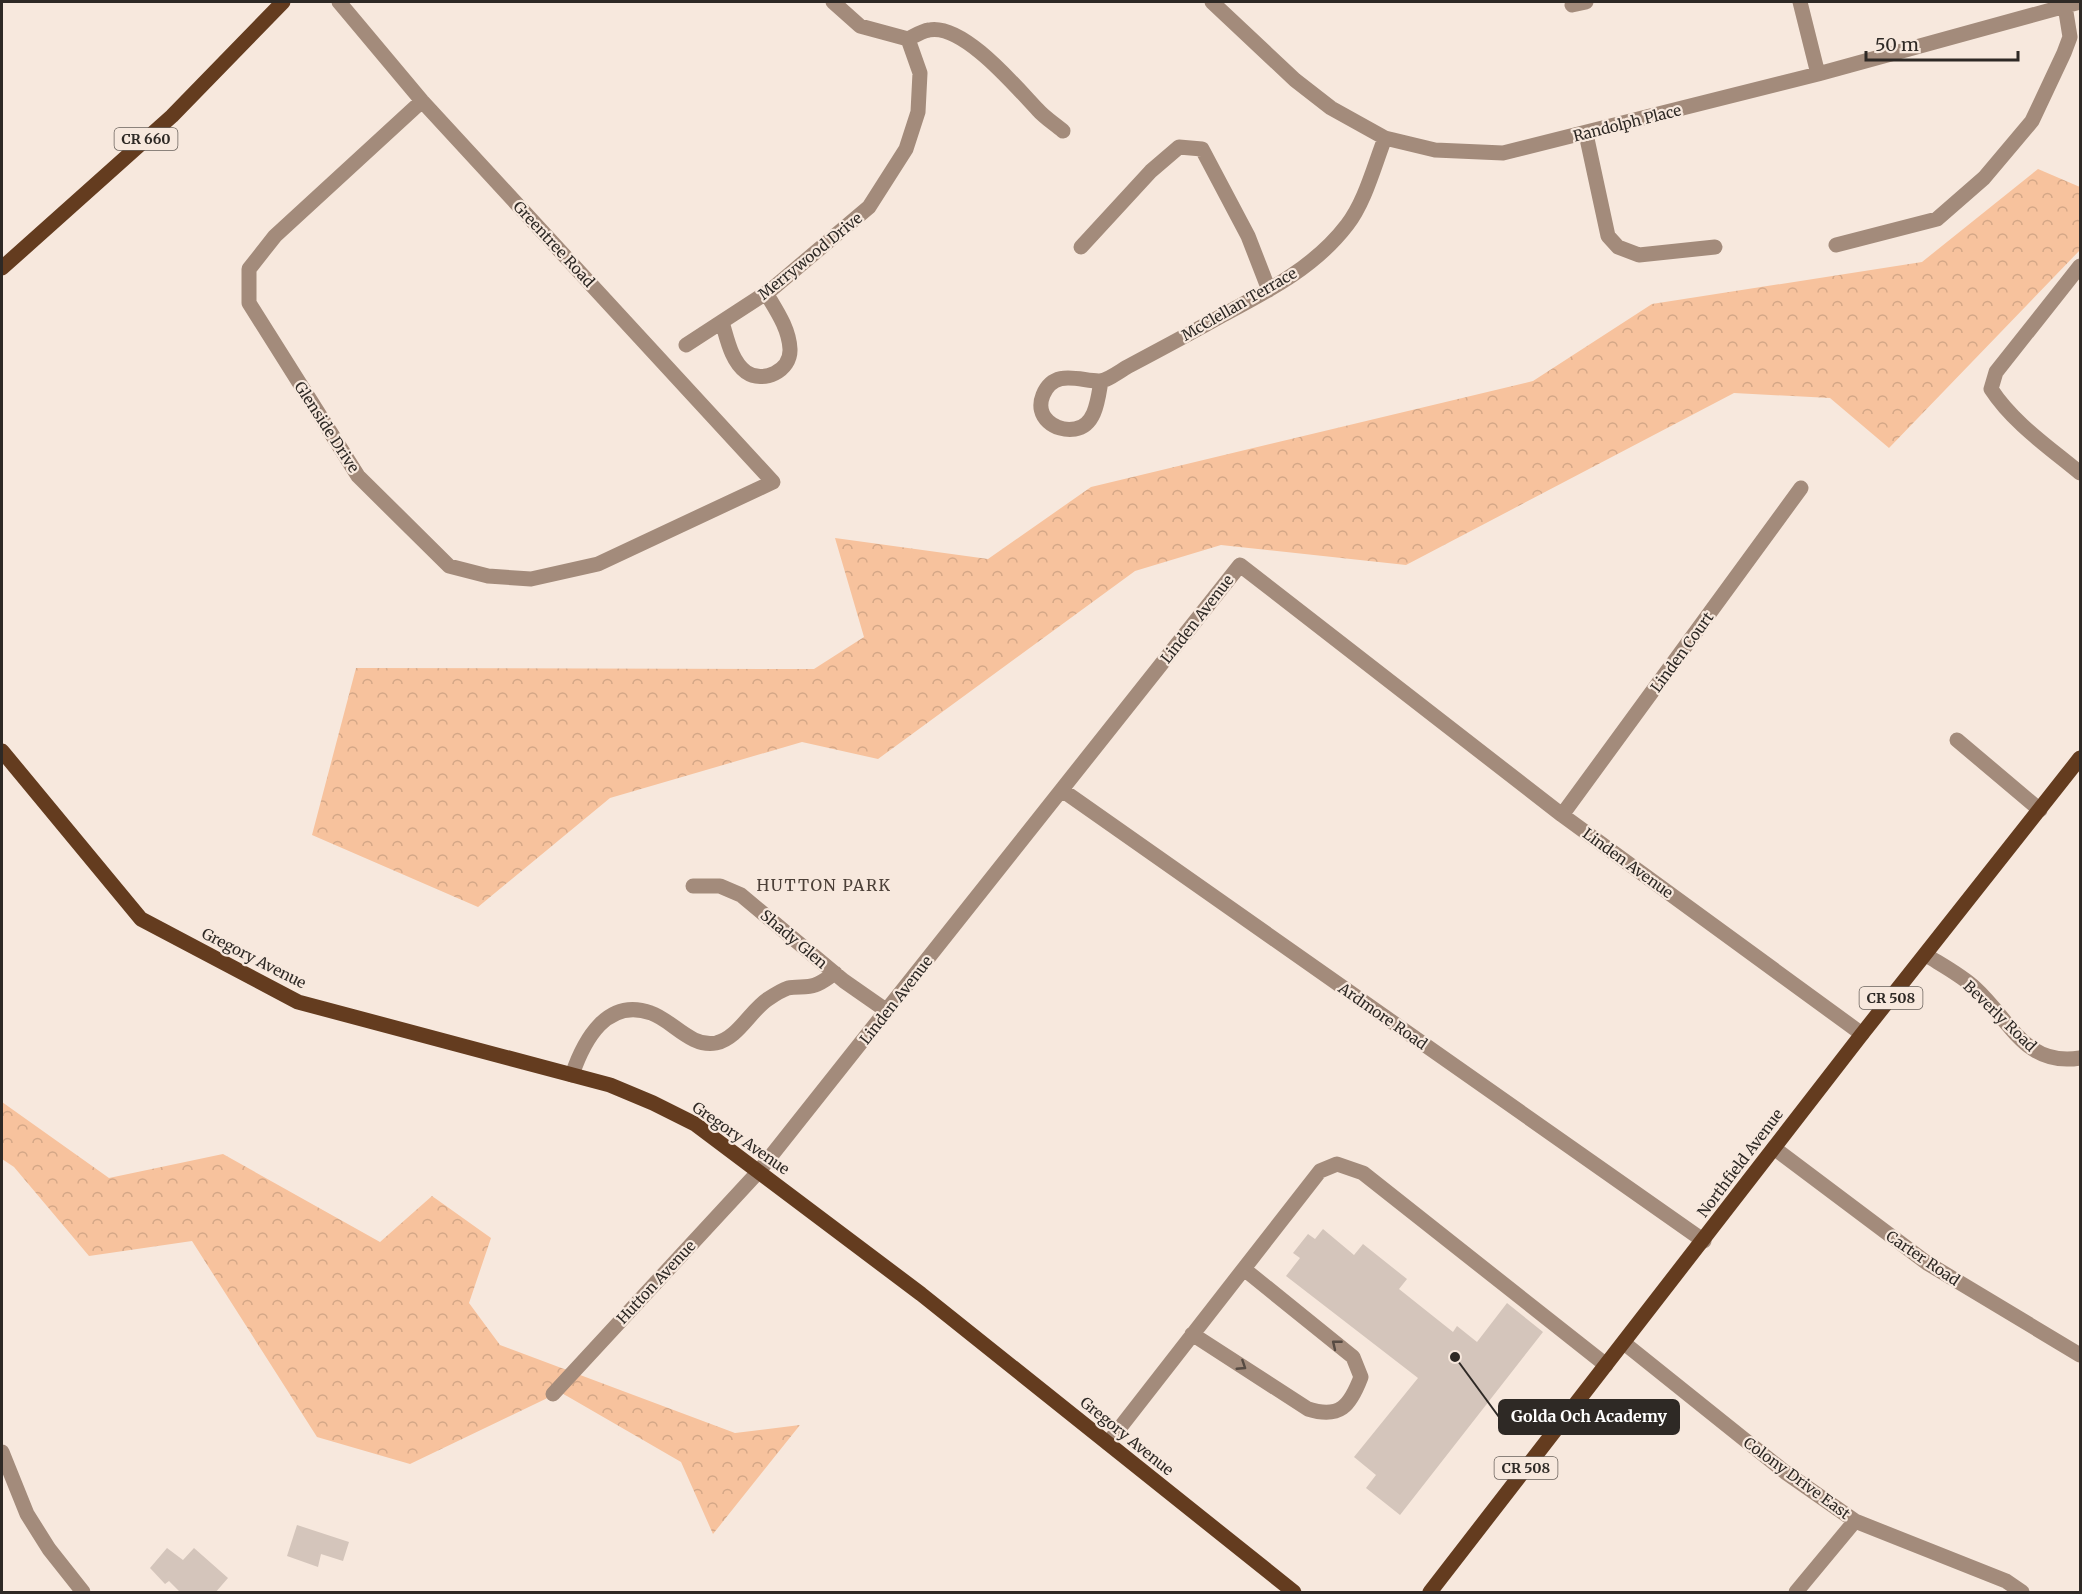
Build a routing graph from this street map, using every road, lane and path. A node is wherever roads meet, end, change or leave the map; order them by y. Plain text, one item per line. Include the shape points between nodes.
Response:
1 (283, 2) edge
2 (339, 2) edge
3 (833, 2) edge
4 (1212, 2) edge
5 (1800, 2) edge
6 (2080, 2) edge
7 (2065, 6) junction
8 (908, 39) junction
9 (1818, 74) junction
10 (422, 101) junction
11 (1063, 131) dead end
12 (1586, 134) junction
13 (1385, 138) junction
14 (1836, 244) dead end
15 (1081, 247) dead end
16 (1715, 247) dead end
17 (2080, 266) edge
18 (2, 268) edge
19 (1269, 290) junction
20 (766, 293) junction
21 (722, 322) junction
22 (686, 345) dead end
23 (1101, 381) dead end
24 (2080, 473) edge
25 (773, 483) joint
26 (1801, 488) dead end
27 (1957, 740) dead end
28 (2, 751) edge
29 (2080, 758) edge
30 (1062, 790) junction
31 (2040, 810) junction
32 (1562, 815) junction
33 (693, 886) dead end
34 (1926, 955) junction
35 (835, 973) junction
36 (887, 1011) junction
37 (1863, 1034) junction
38 (2080, 1058) edge
39 (572, 1075) junction
40 (1774, 1148) junction
41 (759, 1171) junction
42 (1704, 1241) junction
43 (1244, 1269) junction
44 (1192, 1334) junction
45 (1624, 1343) junction
46 (2080, 1355) edge
47 (1606, 1365) junction
48 (553, 1394) dead end
49 (1108, 1443) junction
50 (2, 1452) edge
51 (1855, 1521) junction
52 (83, 1593) edge
53 (1294, 1593) edge
54 (1430, 1593) edge
55 (1796, 1593) edge
56 (2022, 1593) edge

1 - 18 main road, CR 660 via 172,116
2 - 10 street, Greentree Road
3 - 8 street via 860,26
4 - 13 street, Randolph Place via 1294,80 1331,108
5 - 9 street
6 - 7 street, Randolph Place
7 - 9 street, Randolph Place
7 - 14 street via 2070,37 2032,121 1984,178 1937,219
8 - 11 street via 930,29 955,34 979,50
8 - 20 street, Merrywood Drive via 920,73 918,112 906,150 869,207
9 - 12 street, Randolph Place
10 - 25 street, Greentree Road
10 - 25 street, Glenside Drive via 275,236 249,269 249,303 358,476 449,566 488,576 531,579 598,564
12 - 13 street, Randolph Place via 1503,153 1435,150
12 - 16 street via 1608,236 1618,247 1639,255
13 - 19 street, McClellan Terrace via 1348,224 1322,253
15 - 19 street via 1150,171 1179,147 1202,149 1248,236
17 - 24 street via 1996,372 1991,389 2016,419
19 - 23 street, McClellan Terrace
20 - 21 street, Merrywood Drive
20 - 21 street via 789,338 790,352 784,366 772,375 759,377 735,360
21 - 22 street, Merrywood Drive
26 - 32 street, Linden Court
27 - 31 street
28 - 39 main road, Gregory Avenue via 141,919 298,1002
29 - 31 main road, Northfield Avenue / CR 508
30 - 32 street, Linden Avenue via 1240,565
30 - 36 street, Linden Avenue
30 - 42 street, Ardmore Road
31 - 34 main road, Northfield Avenue / CR 508
32 - 37 street, Linden Avenue
33 - 35 street, Shady Glen via 720,886 741,895
34 - 37 main road, Northfield Avenue / CR 508
34 - 38 street, Beverly Road via 1973,986 2027,1045 2044,1056
35 - 36 street, Shady Glen
35 - 39 street via 815,985 787,988 766,1000 730,1036 714,1043 692,1039 651,1013 611,1013 580,1050
36 - 41 street, Linden Avenue
37 - 40 main road, Northfield Avenue / CR 508
39 - 41 main road, Gregory Avenue via 610,1085 695,1124
40 - 42 main road, Northfield Avenue / CR 508
40 - 46 street, Carter Road via 1927,1263
41 - 48 street, Hutton Avenue
41 - 49 main road, Gregory Avenue
42 - 45 main road, Northfield Avenue / CR 508
43 - 44 street
44 -> 43 street via 1308,1409 1325,1414 1341,1409 1353,1397 1361,1377 1353,1358
43 - 47 street via 1320,1171 1337,1164 1363,1173
44 - 49 street
45 - 47 main road, Northfield Avenue / CR 508
45 - 51 street, Colony Drive East via 1785,1472
47 - 54 main road, Northfield Avenue / CR 508
49 - 53 main road, Gregory Avenue
50 - 52 street via 27,1514
51 - 55 street
51 - 56 street, Colony Drive East via 2006,1581

